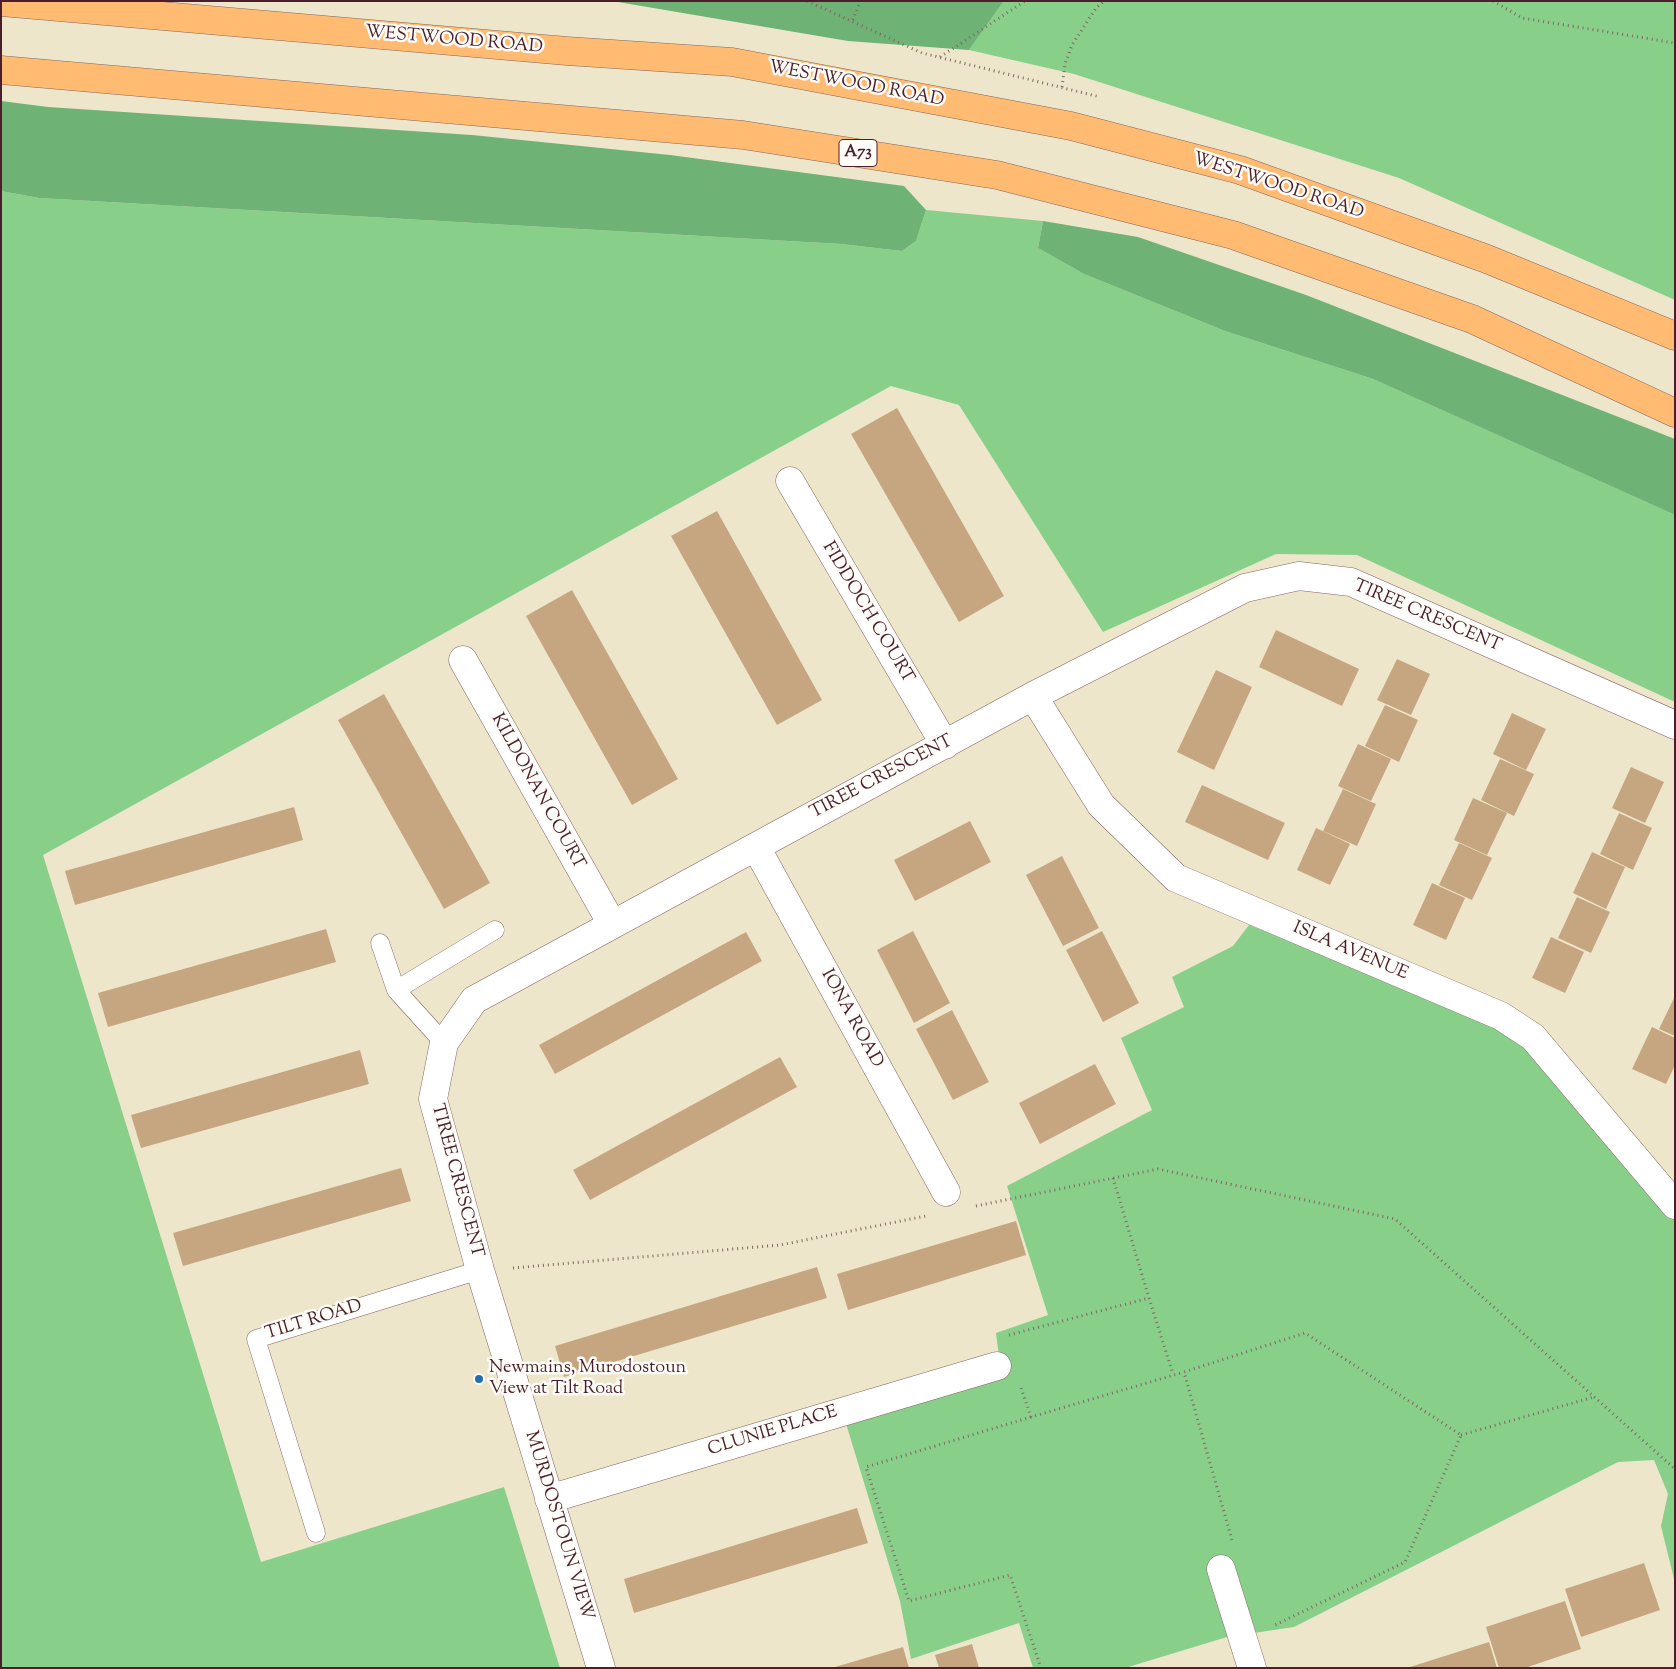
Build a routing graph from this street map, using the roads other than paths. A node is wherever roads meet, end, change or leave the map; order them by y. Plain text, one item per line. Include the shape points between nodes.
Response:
1 (1, 2) edge
2 (1, 70) edge
3 (1675, 336) edge
4 (1675, 413) edge
5 (790, 481) dead end
6 (463, 660) dead end
7 (1034, 696) junction
8 (1675, 725) edge
9 (945, 745) junction
10 (756, 847) junction
11 (612, 924) junction
12 (495, 930) dead end
13 (380, 943) dead end
14 (396, 990) junction
15 (444, 1043) junction
16 (941, 1203) road end
17 (1675, 1206) edge
18 (480, 1270) junction
19 (1004, 1363) road end
20 (516, 1384) joint
21 (549, 1499) junction
22 (316, 1533) dead end
23 (1221, 1569) road end
24 (601, 1668) edge
25 (1252, 1668) edge

1 - 3 main road, WESTWOOD ROAD via 567,51 732,62 1071,126 1240,170 1488,259
2 - 4 main road, A73 via 743,135 998,175 1232,235 1472,319
5 - 9 street, FIDDOCH COURT
6 - 11 street, KILDONAN COURT
7 - 8 street, TIREE CRESCENT via 1245,588 1299,576 1350,582
7 - 9 street, TIREE CRESCENT
7 - 17 street, ISLA AVENUE via 1101,805 1176,878 1501,1016 1533,1037
9 - 10 street, TIREE CRESCENT
10 - 11 street, TIREE CRESCENT
10 - 16 street, IONA ROAD
11 - 15 street, TIREE CRESCENT via 474,1000
12 - 14 lane
13 - 14 lane
14 - 15 lane
15 - 18 street, TIREE CRESCENT via 433,1099
18 - 20 street, TIREE CRESCENT
18 - 22 lane, TILT ROAD via 256,1339
19 - 21 street, CLUNIE PLACE
20 - 21 street, MURDOSTOUN VIEW
21 - 24 street, MURDOSTOUN VIEW
23 - 25 street

